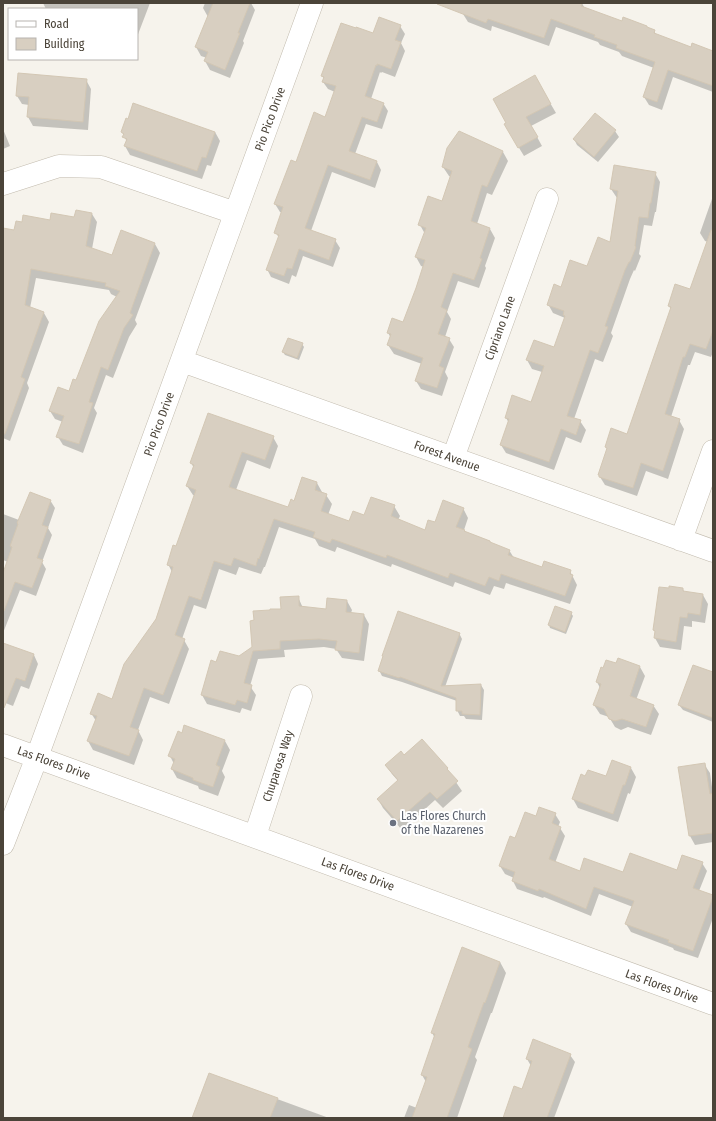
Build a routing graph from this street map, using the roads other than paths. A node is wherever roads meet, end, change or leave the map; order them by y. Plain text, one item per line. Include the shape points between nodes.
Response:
1 (312, 3) edge
2 (3, 184) edge
3 (547, 199) dead end
4 (235, 213) junction
5 (182, 361) junction
6 (713, 451) edge
7 (453, 458) junction
8 (681, 540) junction
9 (713, 551) edge
10 (301, 696) dead end
11 (3, 745) edge
12 (37, 757) junction
13 (254, 836) junction
14 (3, 844) edge
15 (713, 1004) edge

1 - 4 street, Pio Pico Drive
2 - 4 street via 59,166 101,167
3 - 7 street, Cipriano Lane
4 - 5 street, Pio Pico Drive
5 - 7 street, Forest Avenue
5 - 12 street, Pio Pico Drive
6 - 8 street
7 - 8 street, Forest Avenue
8 - 9 street, Forest Avenue
10 - 13 street, Chuparosa Way
11 - 12 street, Las Flores Drive
12 - 13 street, Las Flores Drive
12 - 14 street, Pio Pico Drive
13 - 15 street, Las Flores Drive

